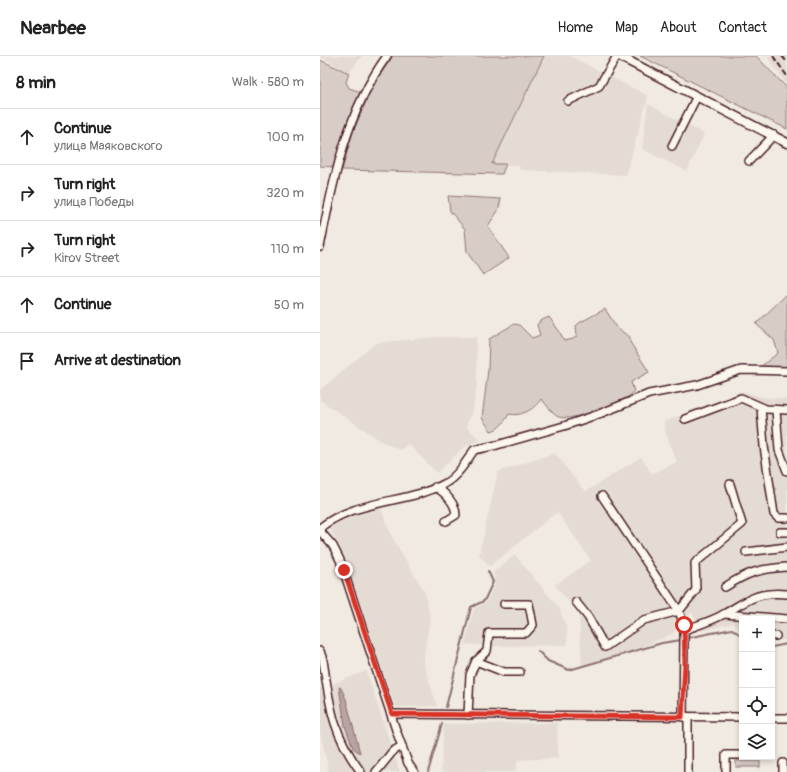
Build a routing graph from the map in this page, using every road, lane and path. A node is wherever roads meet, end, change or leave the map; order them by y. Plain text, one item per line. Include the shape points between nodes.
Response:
1 (387, 56) edge
2 (618, 56) edge
3 (697, 96) junction
4 (568, 101) dead end
5 (774, 135) junction
6 (787, 142) edge
7 (672, 146) dead end
8 (748, 161) dead end
9 (320, 247) edge
10 (787, 371) edge
11 (761, 408) junction
12 (776, 410) junction
13 (787, 410) edge
14 (685, 419) dead end
15 (787, 471) edge
16 (730, 484) dead end
17 (435, 487) junction
18 (602, 496) dead end
19 (787, 518) edge
20 (446, 521) dead end
21 (320, 529) edge
22 (787, 547) edge
23 (746, 552) dead end
24 (787, 567) edge
25 (725, 587) dead end
26 (787, 594) edge
27 (576, 602) dead end
28 (504, 604) dead end
29 (679, 611) junction
30 (723, 614) junction
31 (739, 619) edge
32 (775, 619) edge
33 (787, 619) edge
34 (684, 628) junction
35 (320, 651) edge
36 (476, 661) junction
37 (520, 672) dead end
38 (392, 714) junction
39 (468, 715) junction
40 (685, 717) junction
41 (739, 717) edge
42 (775, 718) edge
43 (787, 718) edge
44 (402, 746) junction
45 (739, 755) edge
46 (783, 763) dead end
47 (361, 772) edge
48 (376, 772) edge
49 (414, 772) edge
50 (688, 772) edge
51 (726, 772) edge
52 (783, 772) edge

1 - 9 street via 367,89 346,136
2 - 3 main road
2 - 4 street via 599,86
3 - 5 main road
3 - 7 street
5 - 6 main road
5 - 8 street
10 - 17 street via 741,370 697,385 649,394 571,423 474,450 450,480
11 - 12 street
11 - 14 street via 747,400 736,398
11 - 19 street via 774,514 778,518
12 - 13 street
12 - 15 street via 779,450
16 - 29 street via 742,524 695,563 696,590
17 - 20 street via 448,496 456,512 453,519
17 - 21 street via 367,506 327,522
18 - 29 street
21 - 38 street via 340,560
22 - 23 street
24 - 25 street via 744,574
26 - 30 street via 769,593 755,596
27 - 29 street via 605,647 644,620
28 - 36 street via 529,604 532,625 526,633 489,633 487,651
29 - 34 street
30 - 31 street
30 - 34 street
32 - 33 street
34 - 40 street
35 - 47 street via 324,660 335,726
36 - 37 street via 504,672
36 - 39 street via 470,675
38 - 39 street
38 - 44 street
39 - 40 street
40 - 41 street
40 - 50 street
42 - 43 street
44 - 48 street via 393,751
44 - 49 street
45 - 51 street via 726,755
46 - 52 street

